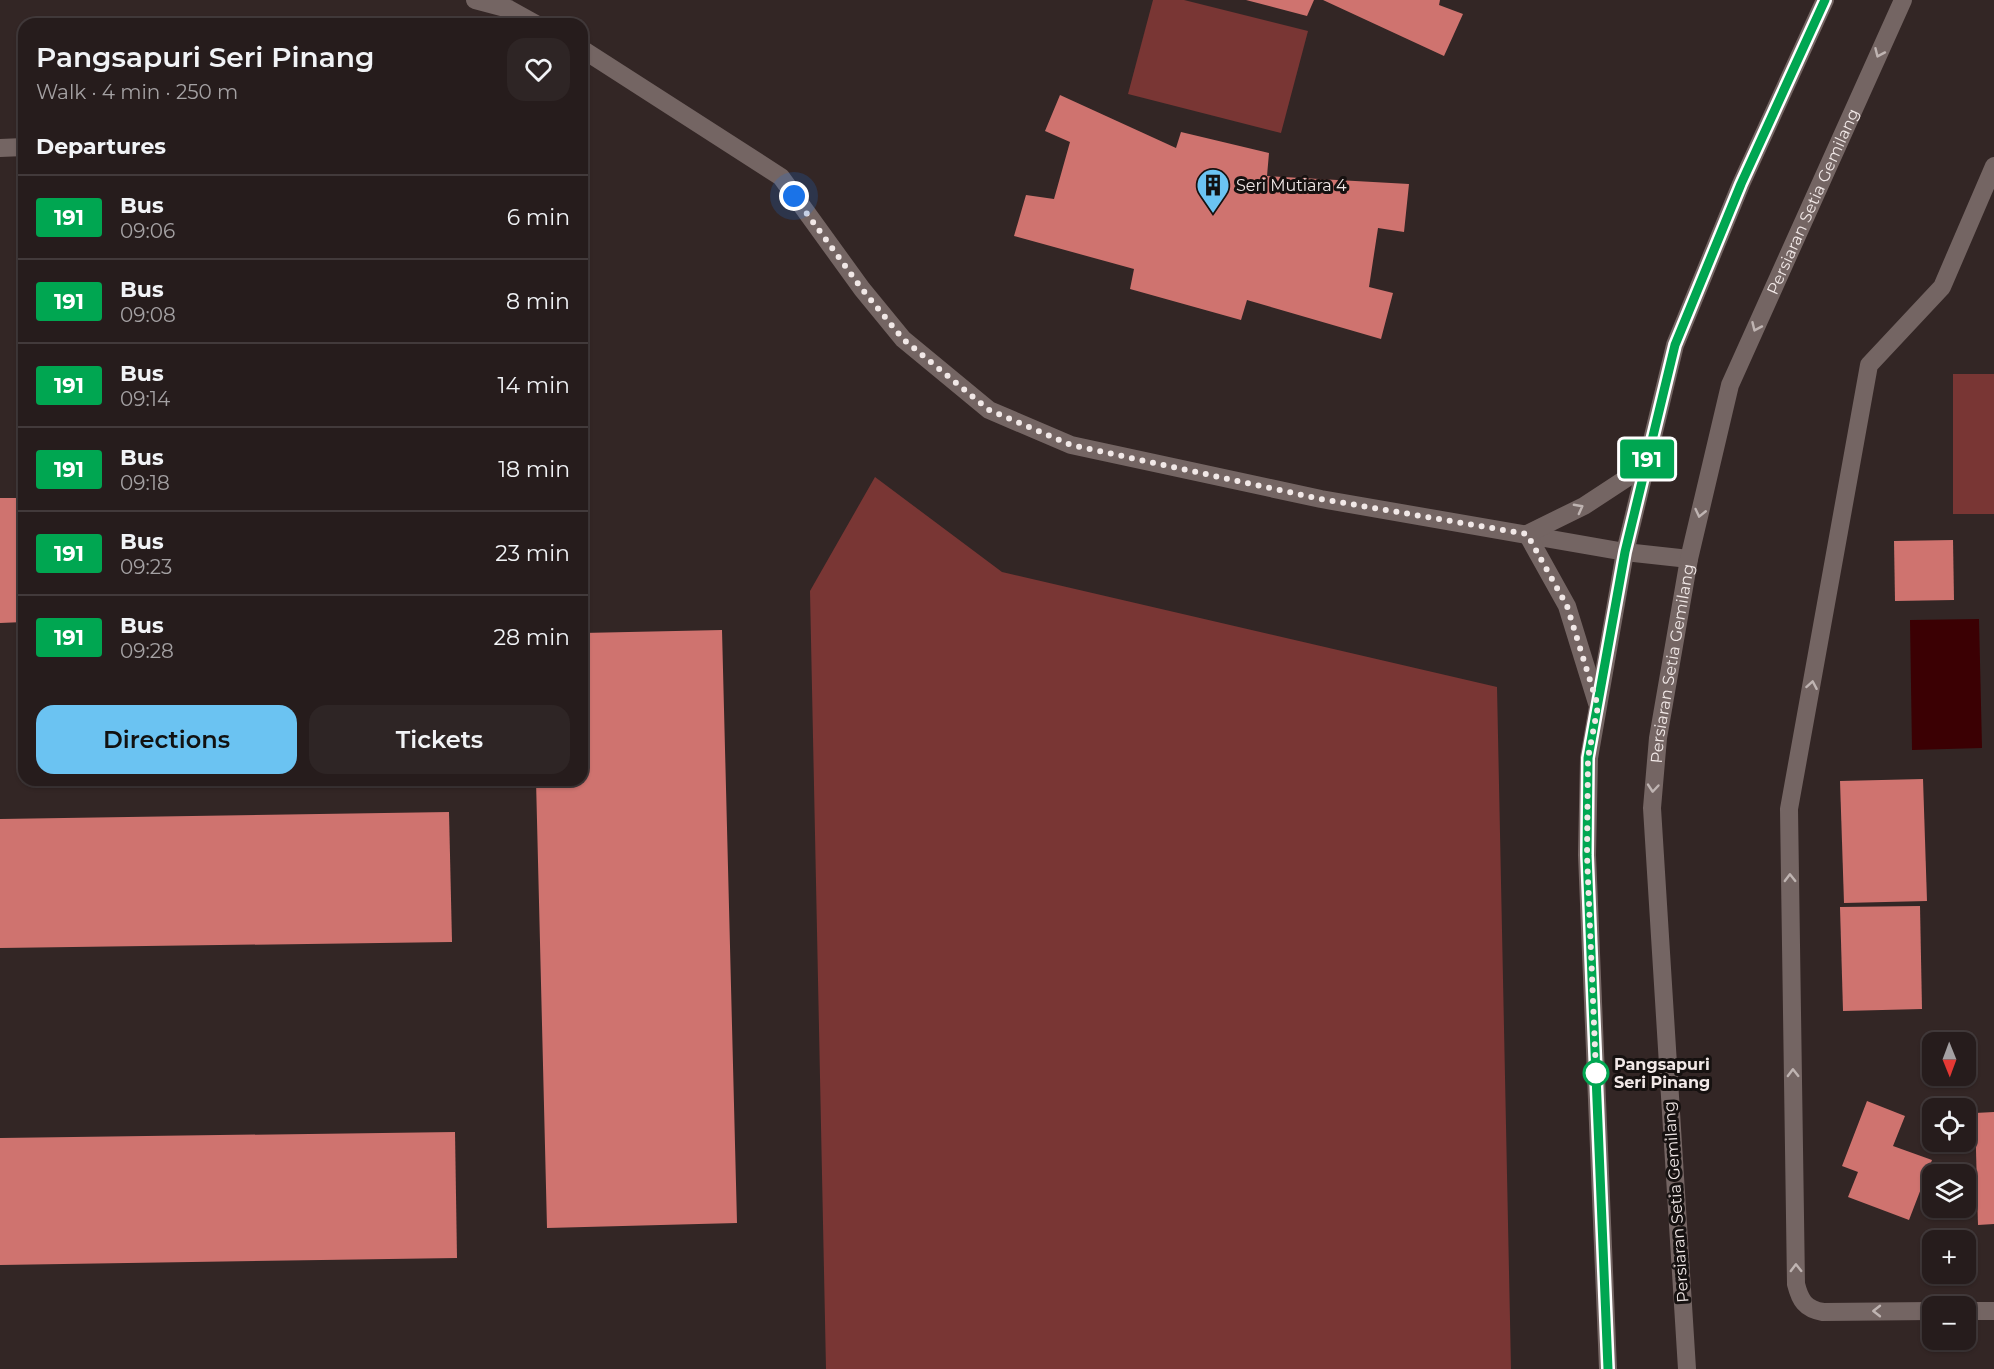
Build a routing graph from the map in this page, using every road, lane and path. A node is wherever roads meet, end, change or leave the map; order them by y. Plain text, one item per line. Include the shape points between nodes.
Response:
1 (475, 0) edge
2 (1825, 0) edge
3 (1903, 0) edge
4 (525, 18) edge
5 (588, 53) edge
6 (18, 147) edge
7 (0, 148) edge
8 (1994, 166) edge
9 (1645, 466) junction
10 (1527, 534) junction
11 (1625, 552) junction
12 (1689, 559) junction
13 (1598, 706) junction
14 (1922, 1311) edge
15 (1976, 1311) edge
16 (1994, 1311) edge
17 (1608, 1369) edge
18 (1687, 1369) edge

1 - 4 street via 509,9
2 - 9 street via 1741,184 1675,345
3 -> 12 street, Persiaran Setia Gemilang via 1730,385
5 - 10 street via 780,177 903,339 989,410 1071,445 1321,499
6 - 7 street
14 -> 8 street via 1823,1312 1805,1305 1799,1296 1789,809 1869,365 1942,287
10 -> 9 street via 1584,506
9 - 11 street
10 - 11 street
10 - 13 street via 1567,606
11 - 12 street
11 - 13 street
12 -> 18 street, Persiaran Setia Gemilang via 1658,738 1652,808
13 - 17 street via 1588,758 1587,855
15 - 16 street

